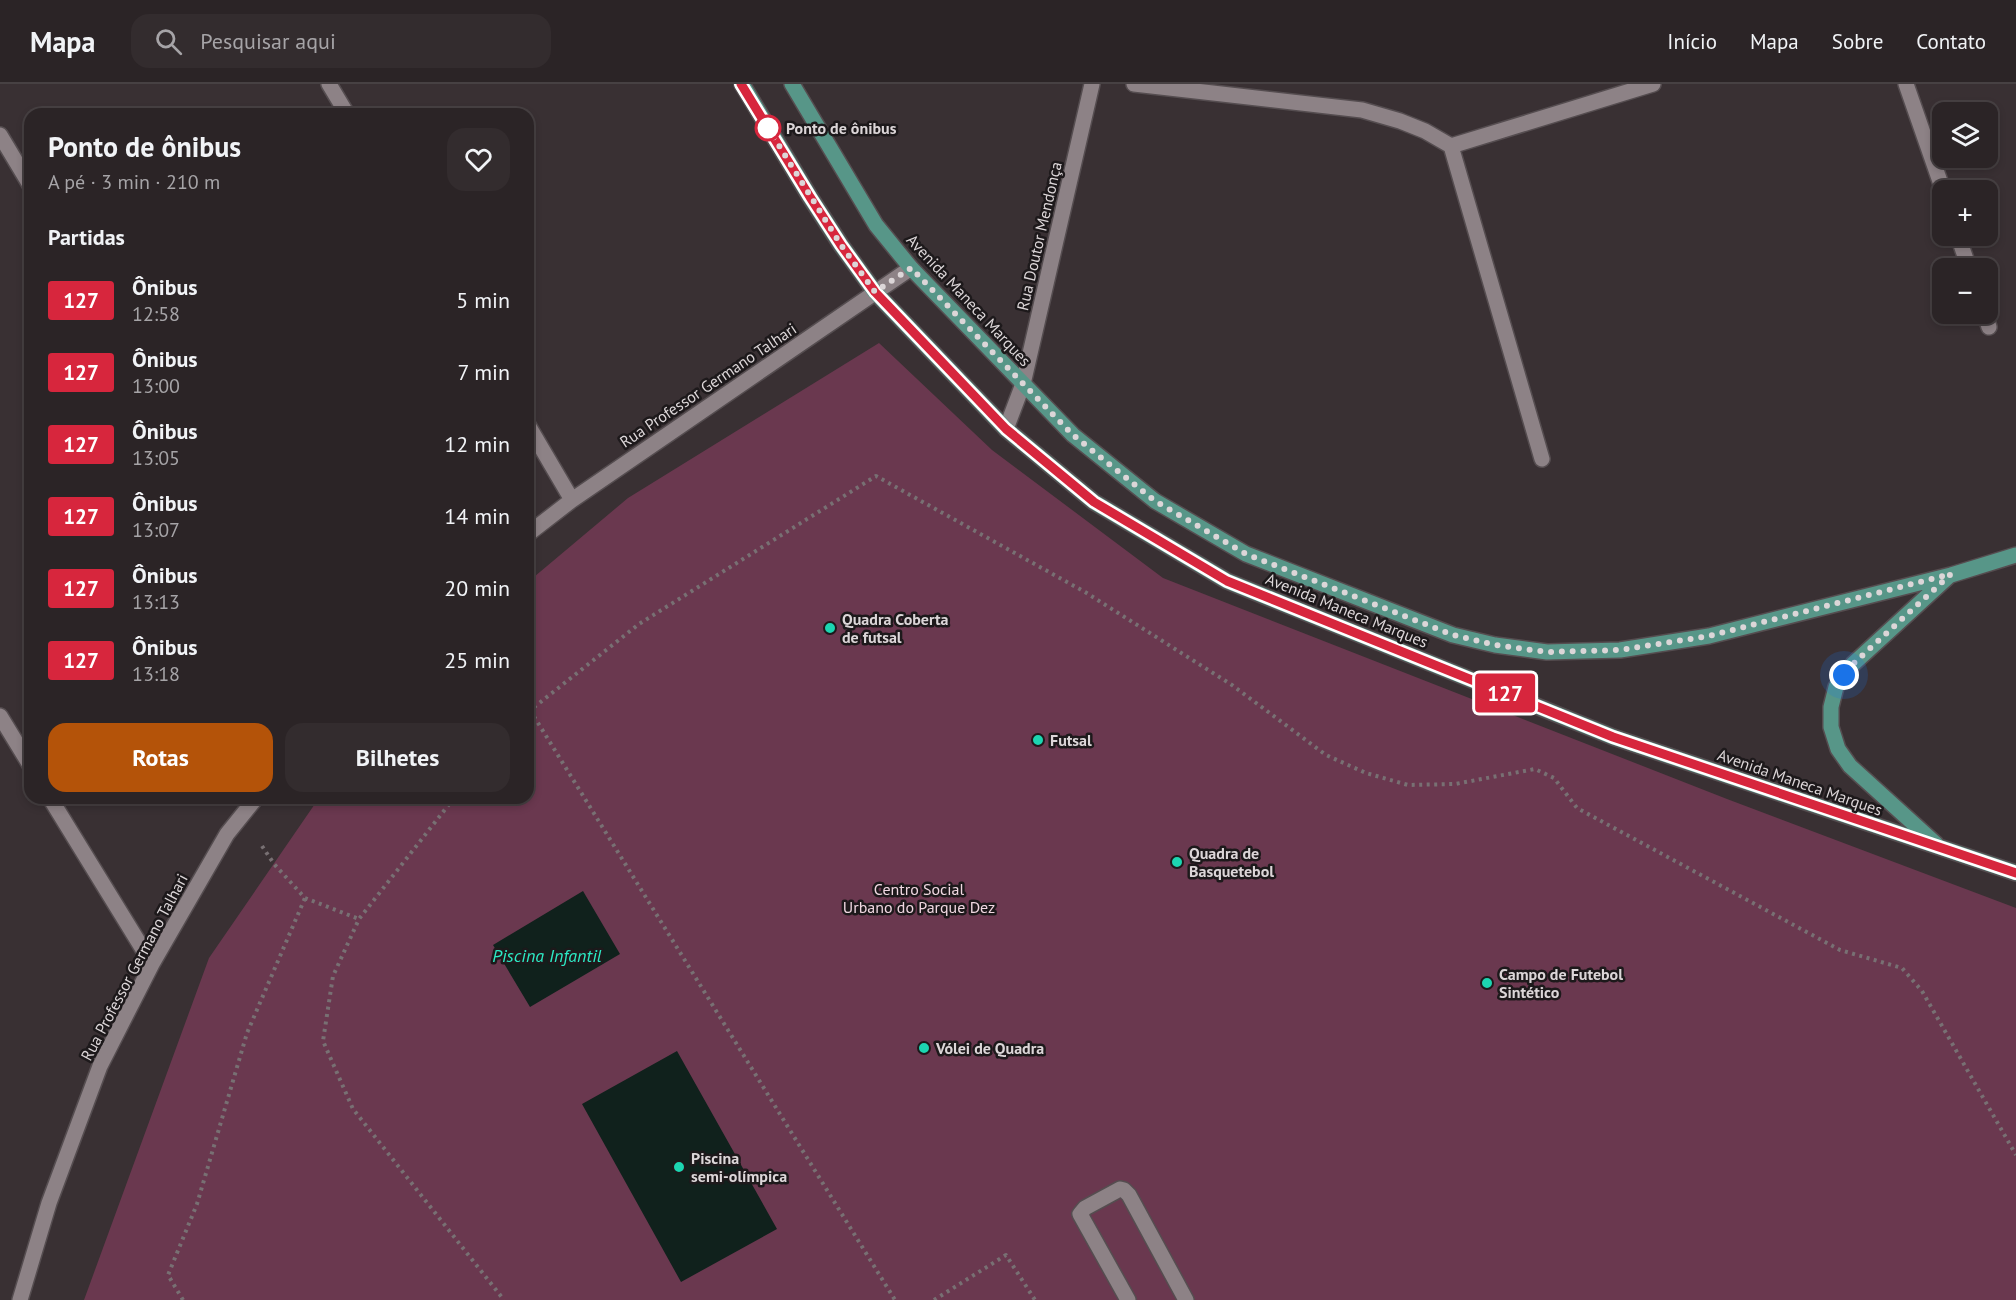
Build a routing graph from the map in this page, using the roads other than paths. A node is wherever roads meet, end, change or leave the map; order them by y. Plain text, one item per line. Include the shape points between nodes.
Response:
1 (329, 84) edge
2 (741, 84) edge
3 (792, 84) edge
4 (1092, 84) edge
5 (1134, 84) edge
6 (1653, 84) edge
7 (1906, 84) edge
8 (343, 108) edge
9 (0, 135) edge
10 (1451, 146) junction
11 (24, 175) edge
12 (1940, 180) edge
13 (911, 268) junction
14 (875, 292) junction
15 (1023, 384) junction
16 (1006, 429) junction
17 (534, 435) edge
18 (1542, 459) dead end
19 (572, 500) junction
20 (534, 529) edge
21 (2016, 555) edge
22 (1951, 574) junction
23 (0, 716) edge
24 (24, 755) edge
25 (54, 804) edge
26 (251, 804) edge
27 (1941, 848) junction
28 (2016, 873) edge
29 (152, 964) junction
30 (20, 1300) edge
31 (1128, 1300) edge
32 (1186, 1300) edge

1 - 8 street
2 - 14 main road, Avenida Maneca Marques via 822,217
3 - 13 main road, Avenida Maneca Marques via 876,225
4 - 15 street, Rua Doutor Mendonça
5 - 10 street via 1362,110 1425,131
6 - 10 street
7 - 12 street
9 - 11 street
10 - 18 street
13 - 14 street, Rua Professor Germano Talhari
13 - 15 main road, Avenida Maneca Marques
14 - 16 main road, Avenida Maneca Marques
14 - 19 street, Rua Professor Germano Talhari
15 - 16 street, Rua Doutor Mendonça
15 - 22 main road, Avenida Maneca Marques via 1073,435 1155,501 1246,554 1453,635 1495,645 1547,652 1620,650 1709,636
16 - 27 main road, Avenida Maneca Marques via 1094,502 1227,581 1613,737
17 - 19 street
19 - 20 street, Rua Professor Germano Talhari
21 - 22 main road, Avenida Maneca Marques
22 - 27 main road via 1853,664 1836,687 1831,707 1831,727 1838,749 1850,766
23 - 24 street
25 - 29 street
26 - 29 street, Rua Professor Germano Talhari via 227,834
27 - 28 main road, Avenida Maneca Marques
29 - 30 street, Rua Professor Germano Talhari via 100,1066 49,1203
31 - 32 street via 1080,1214 1120,1189 1129,1195

